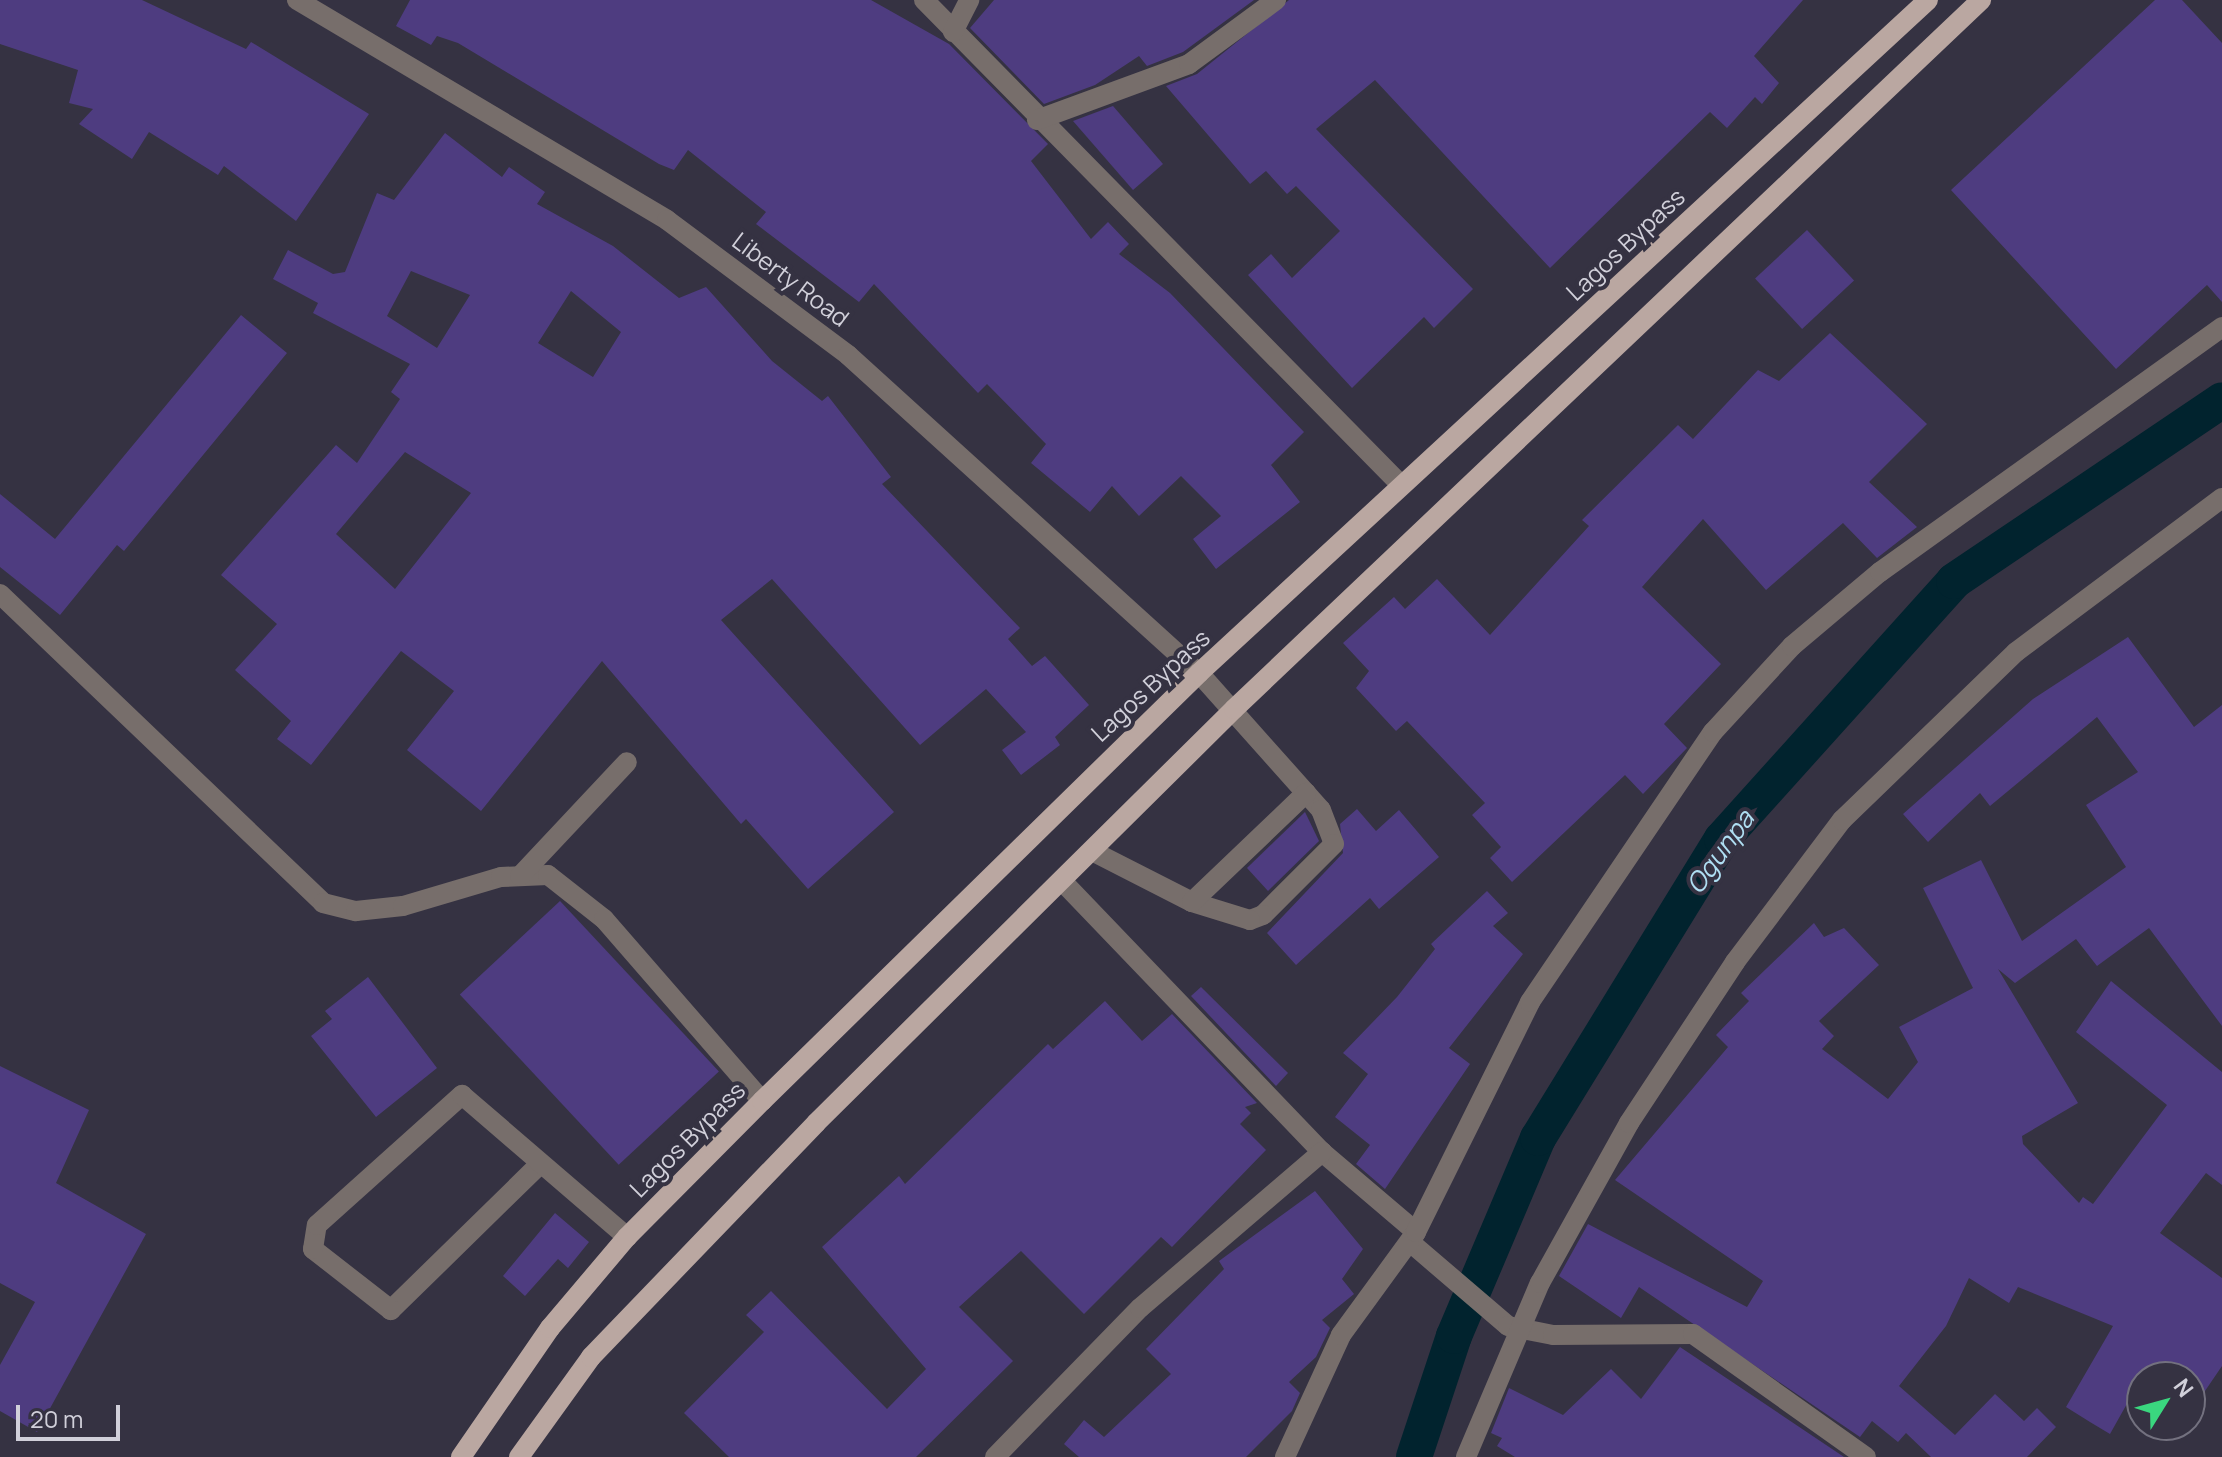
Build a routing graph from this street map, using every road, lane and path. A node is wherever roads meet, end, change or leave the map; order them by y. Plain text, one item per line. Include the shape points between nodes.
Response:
1 (297, 0) edge
2 (924, 0) edge
3 (969, 0) edge
4 (1276, 0) edge
5 (1928, 0) edge
6 (1981, 0) edge
7 (953, 32) junction
8 (1037, 120) junction
9 (2222, 327) edge
10 (1401, 485) junction
11 (2222, 498) edge
12 (0, 594) edge
13 (1199, 673) junction
14 (1234, 709) junction
15 (627, 762) dead end
16 (1306, 793) junction
17 (1092, 851) junction
18 (520, 876) junction
19 (1062, 881) junction
20 (1192, 902) junction
21 (762, 1101) junction
22 (1322, 1152) junction
23 (540, 1164) junction
24 (627, 1237) junction
25 (1413, 1237) junction
26 (1514, 1329) junction
27 (461, 1457) edge
28 (519, 1457) edge
29 (995, 1457) edge
30 (1285, 1457) edge
31 (1466, 1457) edge
32 (1866, 1457) edge

1 - 13 street, Liberty Road via 590,171 748,277 848,355
2 - 7 street
3 - 7 street
4 - 8 street via 1189,64
5 - 10 main road, Lagos Bypass
6 - 14 main road
7 - 8 street
8 - 10 street
9 - 25 street via 1880,572 1792,646 1713,732 1530,1002
10 - 13 main road, Lagos Bypass
11 - 26 street via 2016,652 1842,820 1735,962 1629,1123
12 - 18 street via 323,903 356,911 403,906
13 - 14 street, Liberty Road
13 - 21 main road, Lagos Bypass
14 - 16 street, Liberty Road
14 - 17 main road
15 - 18 street
16 - 20 street
16 - 20 street, Liberty Road via 1332,829 1327,856 1250,920
17 - 19 main road
17 - 20 street
18 - 21 street via 548,875 604,919
19 - 22 street
19 - 28 main road via 667,1273 591,1357
21 - 24 main road, Lagos Bypass
22 - 25 street
22 - 29 street via 1140,1308
23 - 23 street via 472,1097 462,1095 317,1225 313,1249 391,1310
23 - 24 street
24 - 27 main road, Lagos Bypass via 541,1339
25 - 26 street
25 - 30 street via 1341,1335
26 - 31 street
26 - 32 street via 1693,1334

